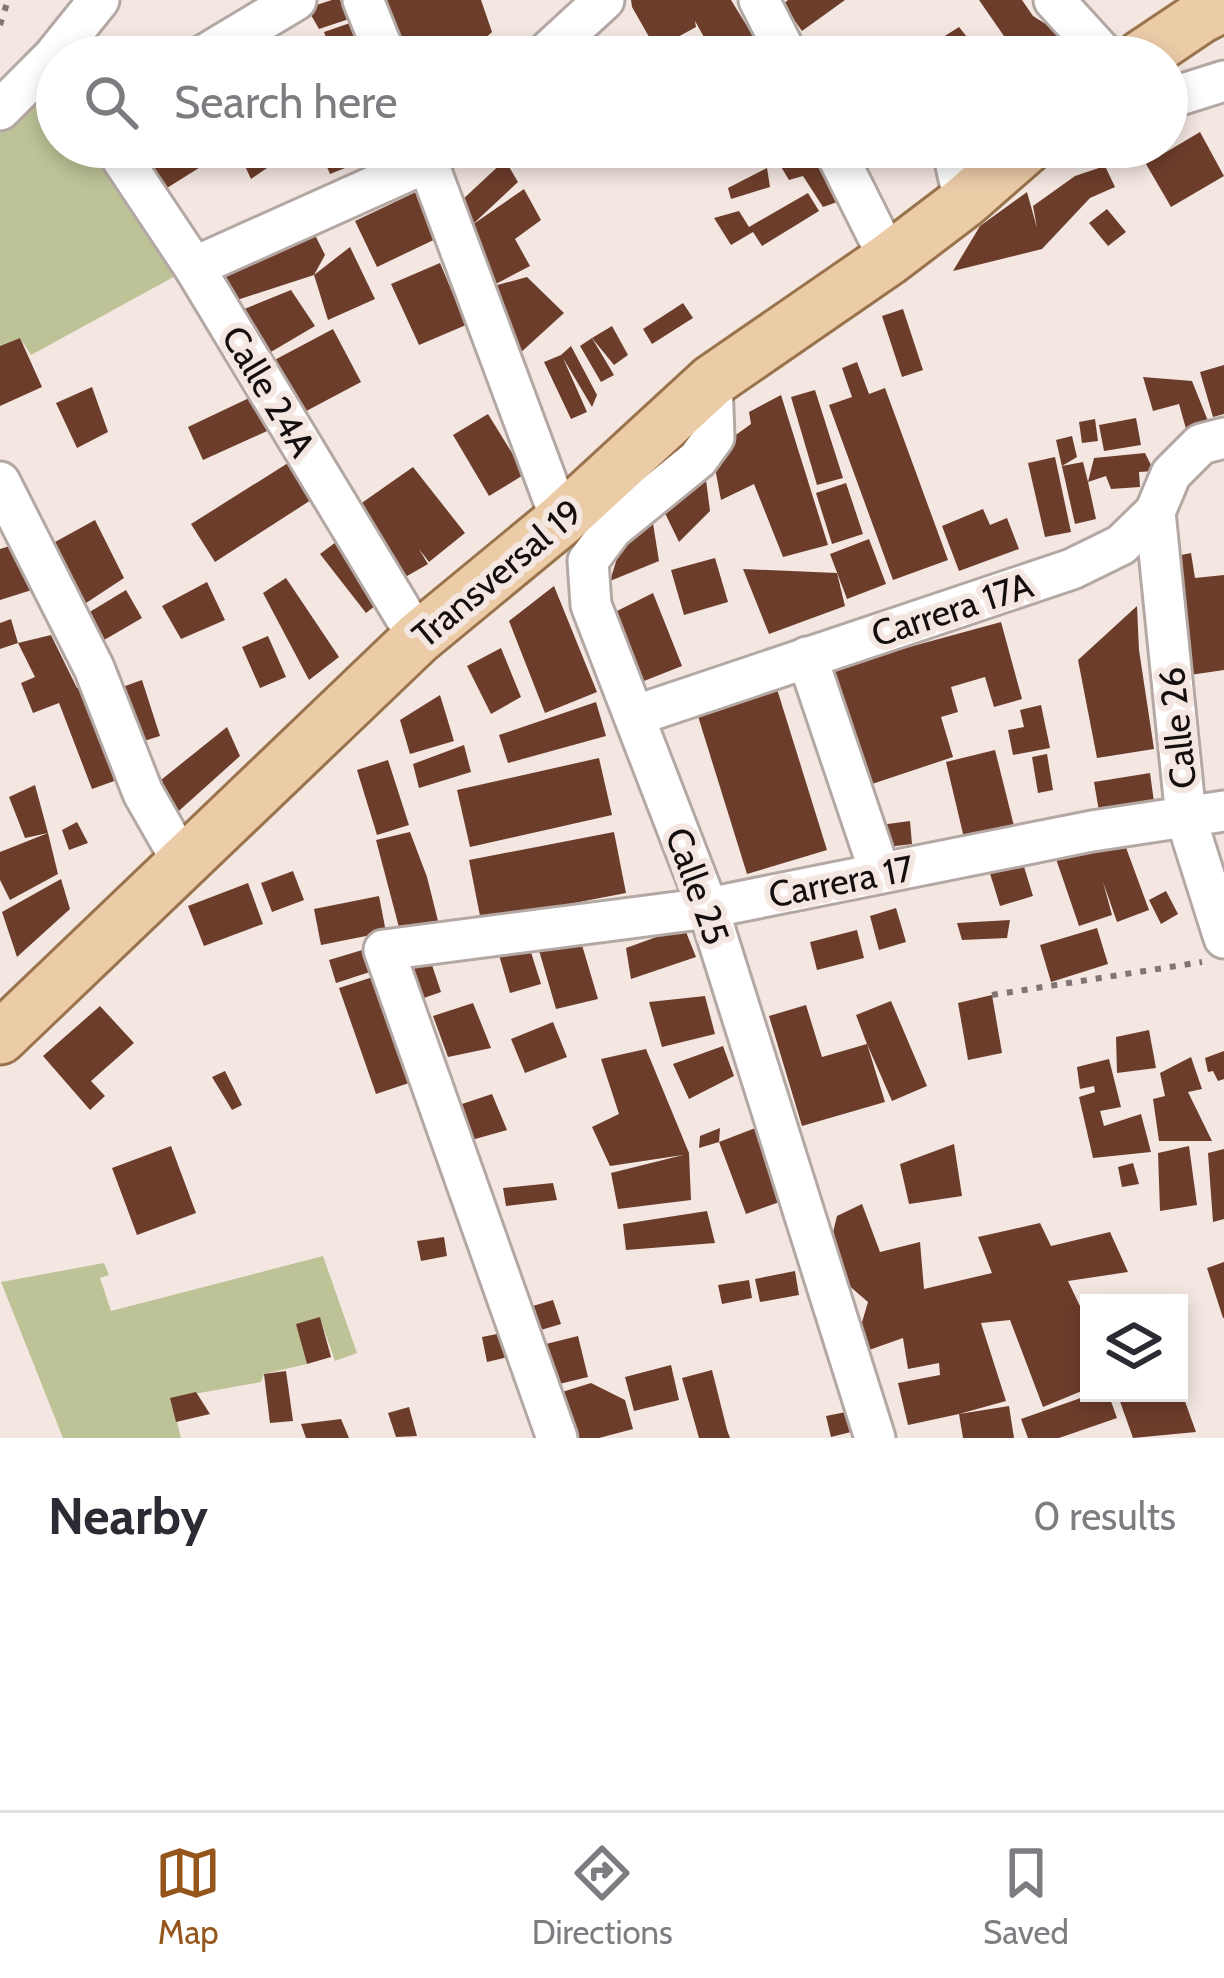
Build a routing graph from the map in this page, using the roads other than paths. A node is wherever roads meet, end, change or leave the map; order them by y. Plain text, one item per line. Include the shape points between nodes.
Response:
1 (99, 0) edge
2 (296, 0) edge
3 (363, 0) edge
4 (604, 0) edge
5 (760, 0) edge
6 (1054, 0) edge
7 (1224, 5) edge
8 (73, 36) edge
9 (236, 36) edge
10 (378, 36) edge
11 (565, 36) edge
12 (778, 36) edge
13 (1087, 36) edge
14 (1172, 36) edge
15 (36, 77) edge
16 (1224, 81) edge
17 (1188, 92) edge
18 (0, 110) edge
19 (128, 168) edge
20 (399, 168) edge
21 (438, 168) edge
22 (844, 168) edge
23 (957, 168) edge
24 (1003, 168) edge
25 (964, 202) junction
26 (889, 259) junction
27 (194, 267) junction
28 (712, 381) junction
29 (1224, 438) edge
30 (0, 482) edge
31 (1155, 512) junction
32 (561, 520) junction
33 (418, 638) junction
34 (807, 657) junction
35 (634, 716) junction
36 (1205, 815) edge
37 (182, 863) junction
38 (880, 873) junction
39 (708, 908) junction
40 (1212, 951) edge
41 (0, 1038) edge
42 (557, 1438) edge
43 (875, 1438) edge

1 - 8 street
2 - 9 street
3 - 10 street
4 - 11 street
5 - 12 street
6 - 13 street
7 - 14 main road
15 - 18 street
16 - 17 street
19 - 27 street, Calle 24A
20 - 27 street
21 - 32 street
22 - 26 street
23 - 25 street
24 - 25 main road, Transversal 19
25 - 26 main road, Transversal 19
26 - 28 main road, Transversal 19
27 - 33 street, Calle 24A
28 - 32 main road, Transversal 19
28 - 35 street, Calle 25 via 714,437 588,561 591,605
29 - 31 street, Carrera 17A via 1201,443 1172,474
30 - 37 street
31 - 34 street, Carrera 17A via 1121,545 1072,569
31 - 36 street, Calle 26
32 - 33 main road, Transversal 19
33 - 37 main road, Transversal 19
34 - 35 street, Carrera 17A
34 - 38 street
35 - 39 street, Calle 25
36 - 38 street, Carrera 17
36 - 40 street, Calle 26
37 - 41 main road, Transversal 19
38 - 39 street, Carrera 17
39 - 42 street, Carrera 17 via 384,950
39 - 43 street, Calle 25

